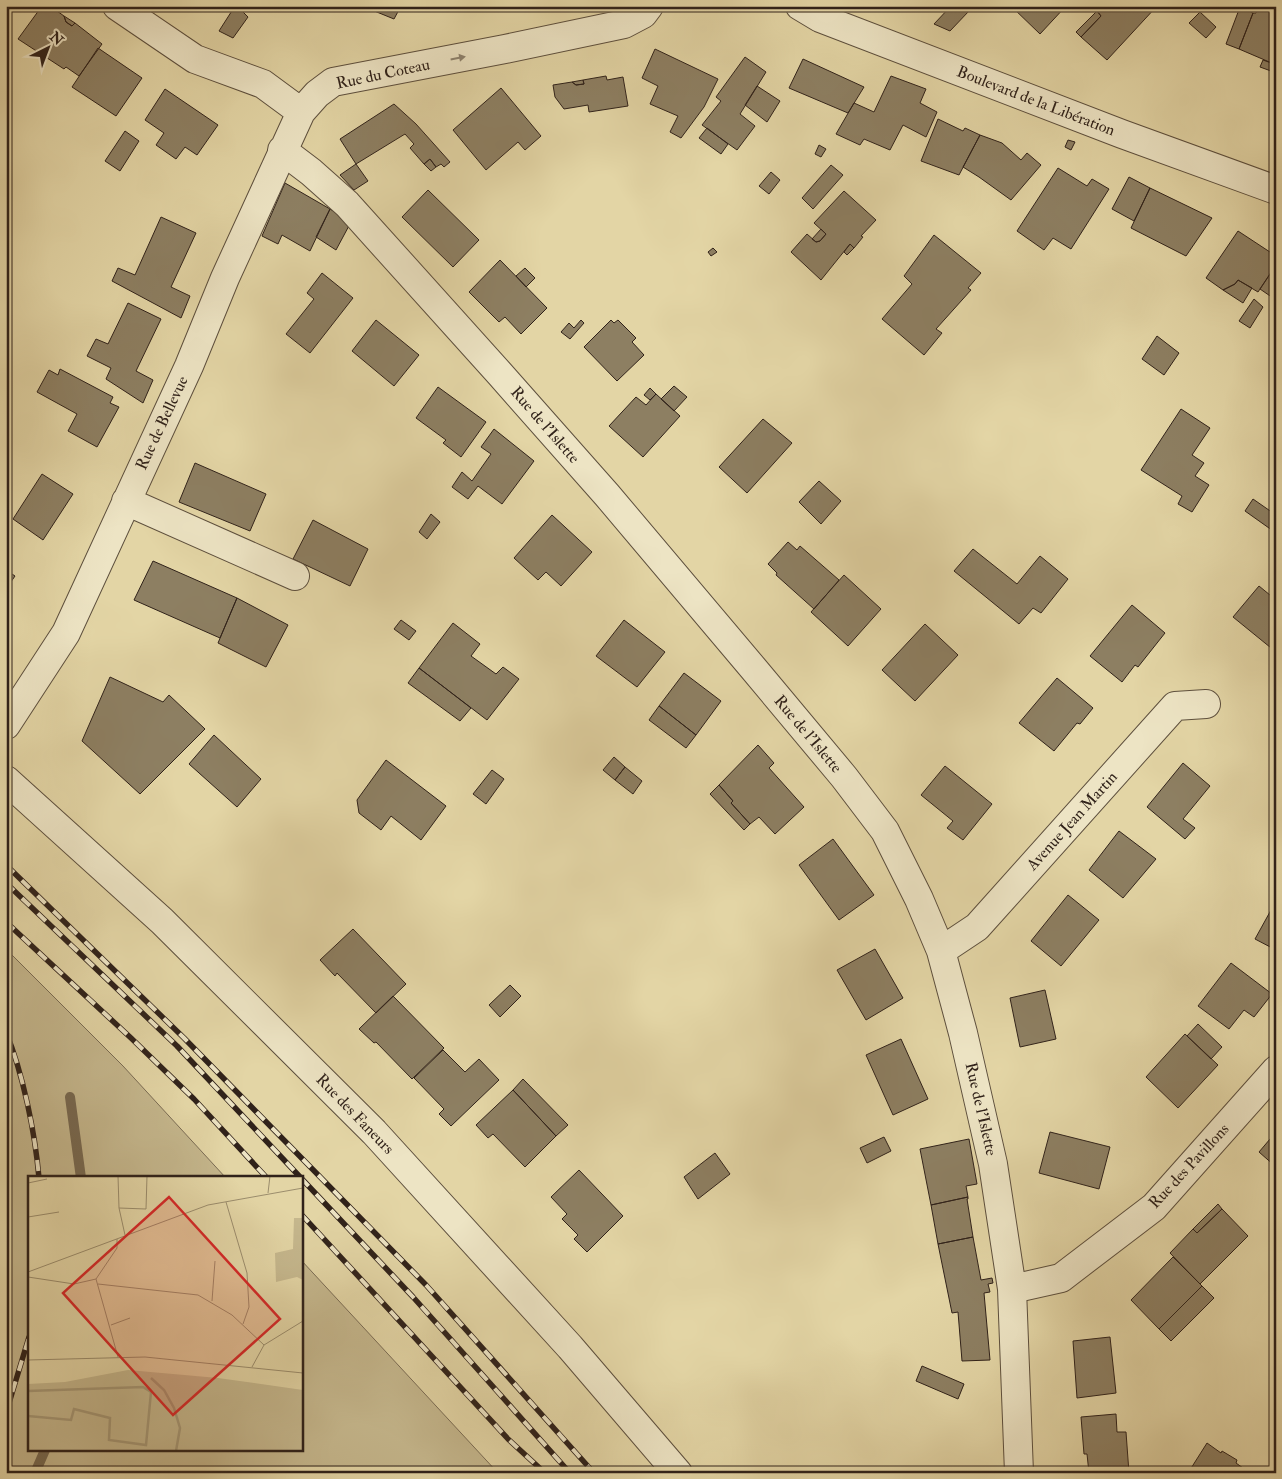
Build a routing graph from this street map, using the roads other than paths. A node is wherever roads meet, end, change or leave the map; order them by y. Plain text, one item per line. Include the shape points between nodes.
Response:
1 (117, 6) edge
2 (649, 6) edge
3 (800, 6) edge
4 (301, 112) junction
5 (282, 150) junction
6 (1276, 190) edge
7 (126, 501) junction
8 (295, 576) dead end
9 (1206, 704) dead end
10 (6, 725) edge
11 (6, 780) edge
12 (941, 951) junction
13 (1276, 1070) edge
14 (1012, 1289) junction
15 (678, 1473) edge
16 (1019, 1473) edge

1 - 4 street via 195,59 263,84
4 -> 2 street, Rue du Coteau via 333,82 624,24 643,14
3 - 6 street, Boulevard de la Libération via 828,22
4 - 5 street, Rue de Bellevue
5 - 7 street, Rue de Bellevue
5 - 12 street, Rue de l'Islette via 348,204 607,495 844,777 885,831
7 - 8 street
7 - 10 street, Rue de Bellevue via 66,633
9 - 12 street, Avenue Jean Martin via 1175,706 977,927
11 - 15 street, Rue des Faneurs via 162,921 374,1132 570,1347
12 - 14 street, Rue de l'Islette via 993,1164
13 - 14 street, Rue des Pavillons via 1154,1206 1061,1278
14 - 16 street, Rue de l'Islette

